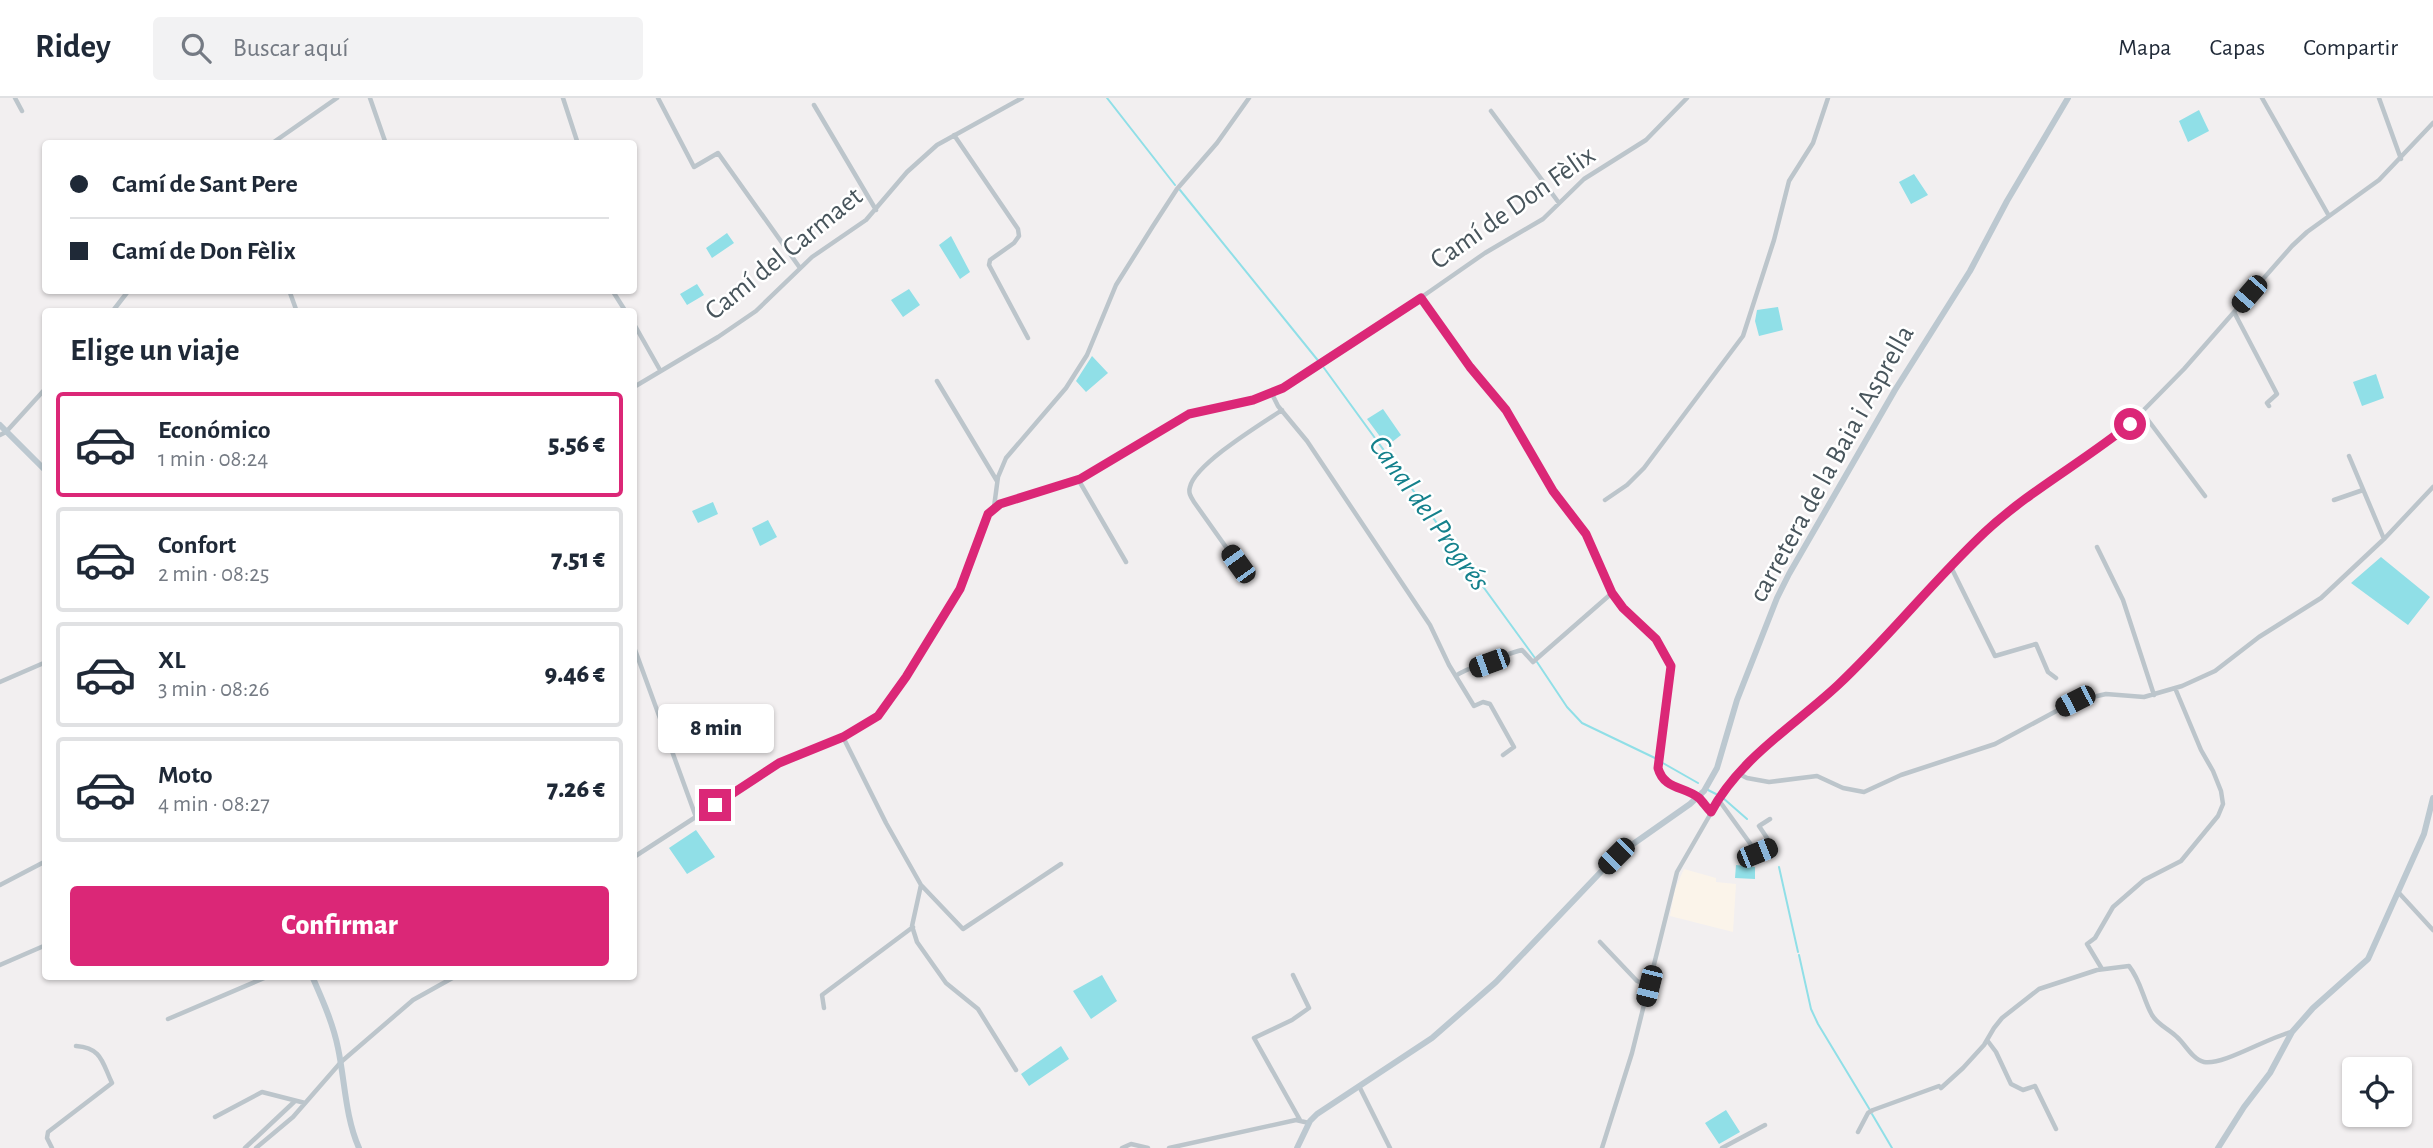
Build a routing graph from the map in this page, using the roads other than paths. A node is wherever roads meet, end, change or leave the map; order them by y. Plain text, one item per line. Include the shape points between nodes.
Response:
1 (15, 98) edge
2 (337, 98) edge
3 (370, 98) edge
4 (563, 98) edge
5 (658, 98) edge
6 (1022, 98) edge
7 (1248, 98) edge
8 (1687, 98) edge
9 (1828, 98) edge
10 (2062, 98) edge
11 (2068, 98) edge
12 (2262, 98) edge
13 (2379, 98) edge
14 (814, 105) dead end
15 (2063, 106) junction
16 (22, 111) dead end
17 (1491, 111) dead end
18 (2433, 123) edge
19 (954, 135) junction
20 (277, 140) edge
21 (385, 140) edge
22 (577, 140) edge
23 (2401, 159) junction
24 (1559, 204) junction
25 (876, 210) junction
26 (2329, 216) junction
27 (800, 268) junction
28 (126, 294) edge
29 (1421, 298) junction
30 (115, 308) edge
31 (2234, 312) junction
32 (637, 329) edge
33 (1028, 338) dead end
34 (660, 370) junction
35 (937, 382) dead end
36 (637, 385) edge
37 (42, 392) edge
38 (1271, 392) junction
39 (2269, 406) dead end
40 (1282, 410) junction
41 (2141, 412) junction
42 (0, 425) edge
43 (3, 433) edge
44 (2349, 456) dead end
45 (42, 467) edge
46 (1078, 480) junction
47 (997, 481) junction
48 (2433, 488) edge
49 (2363, 490) junction
50 (2205, 496) dead end
51 (1605, 500) dead end
52 (2334, 500) dead end
53 (994, 507) junction
54 (2384, 539) junction
55 (2097, 547) dead end
56 (1126, 562) dead end
57 (1951, 567) junction
58 (1245, 580) dead end
59 (1612, 593) junction
60 (637, 655) edge
61 (42, 664) edge
62 (1456, 676) junction
63 (2056, 678) dead end
64 (0, 682) edge
65 (2175, 688) junction
66 (2154, 695) junction
67 (843, 737) junction
68 (1503, 755) dead end
69 (1737, 774) junction
70 (1698, 797) junction
71 (2433, 798) edge
72 (1718, 799) junction
73 (1711, 812) junction
74 (696, 817) junction
75 (1770, 819) dead end
76 (637, 855) edge
77 (42, 863) edge
78 (1061, 864) dead end
79 (0, 885) edge
80 (921, 885) junction
81 (2399, 893) junction
82 (913, 928) junction
83 (2433, 930) edge
84 (1600, 942) dead end
85 (42, 947) edge
86 (0, 965) edge
87 (2102, 969) junction
88 (1293, 975) dead end
89 (259, 980) edge
90 (314, 980) edge
91 (449, 980) edge
92 (1649, 986) junction
93 (824, 1008) dead end
94 (168, 1018) dead end
95 (2292, 1032) junction
96 (1987, 1040) junction
97 (76, 1046) dead end
98 (341, 1062) junction
99 (1016, 1070) dead end
100 (1359, 1086) junction
101 (295, 1101) junction
102 (305, 1103) junction
103 (215, 1117) dead end
104 (1300, 1120) junction
105 (1309, 1123) junction
106 (1765, 1125) dead end
107 (2056, 1129) dead end
108 (1858, 1132) dead end
109 (51, 1148) edge
110 (245, 1148) edge
111 (256, 1148) edge
112 (359, 1148) edge
113 (1122, 1148) edge
114 (1148, 1148) edge
115 (1169, 1148) edge
116 (1297, 1148) edge
117 (1390, 1148) edge
118 (1602, 1148) edge
119 (1723, 1148) edge
120 (2218, 1148) edge

1 - 16 street
2 - 20 street
3 - 21 street
4 - 22 street
5 - 27 street via 694,167 718,153
6 - 19 street, Camí del Carmaet
7 - 47 street via 1177,189 1116,285 1087,355 1066,388 1006,458
8 - 24 street, Camí de Don Fèlix via 1646,140 1584,179
9 - 51 street via 1813,143 1789,181 1743,335 1644,468
10 - 15 street
11 - 15 main road, carretera de la Baia i Asprella
12 - 26 street
13 - 23 street
14 - 25 street
15 - 70 main road, carretera de la Baia i Asprella via 1789,574 1737,699 1717,768
17 - 24 street
18 - 23 street
19 - 25 street, Camí del Carmaet via 907,172
19 - 33 street via 1018,229 1014,243 989,265
23 - 26 street via 2365,192
24 - 29 street, Camí de Don Fèlix
25 - 27 street, Camí del Carmaet
26 - 31 street via 2292,246
27 - 34 street, Camí del Carmaet via 748,317
28 - 30 street
29 - 38 street, Camí de Don Fèlix
29 - 59 street via 1506,410 1553,491 1586,534
31 - 39 street via 2277,394
31 - 41 street
32 - 34 street
34 - 36 street, Camí del Carmaet
35 - 47 street
37 - 43 street
38 - 40 street
38 - 46 street, Camí de Don Fèlix via 1189,414
40 - 58 street via 1224,450 1190,484 1194,502
40 - 62 street via 1430,625
41 - 50 street
41 - 57 street via 2005,514
42 - 43 main road
43 - 45 main road
44 - 49 street
46 - 53 street, Camí de Don Fèlix
46 - 56 street
47 - 53 street
48 - 54 street
49 - 52 street
49 - 54 street
53 - 67 street via 960,589 906,677 878,716
54 - 65 street via 2321,598 2215,671
55 - 66 street via 2123,600
57 - 63 street via 1995,656 2036,644 2048,672
57 - 69 street via 1845,679
59 - 62 street via 1533,662 1521,650
59 - 70 street via 1656,639 1671,666 1658,768 1661,777
60 - 74 street
61 - 64 street
62 - 68 street via 1474,706 1490,704 1514,747
65 - 66 street
65 - 87 street via 2223,804 2181,861 2144,880 2113,908 2087,944
66 - 69 street via 2106,694 2075,701 1995,744 1864,792 1816,776 1769,782
67 - 74 street via 779,763
67 - 80 street
69 - 72 street
70 - 73 street
70 - 100 main road, carretera de la Baia i Asprella via 1616,856 1484,994 1432,1038
71 - 81 main road via 2424,834
72 - 73 street
72 - 75 street via 1757,853 1773,847 1759,826
73 - 92 street via 1677,872
74 - 76 street
77 - 79 street
78 - 80 street via 964,929
80 - 82 street
81 - 83 street
81 - 95 main road via 2368,959
82 - 93 street via 822,995
82 - 99 street via 924,954 946,983 978,1009
84 - 92 street via 1637,981
85 - 86 street
87 - 95 street via 2129,966 2152,1016 2204,1062
87 - 96 street via 2039,989 2002,1017
88 - 104 street via 1309,1008 1254,1038
89 - 94 street
90 - 98 main road
91 - 98 street via 413,1000
92 - 118 street
95 - 120 main road via 2270,1073
96 - 107 street via 2011,1084 2023,1090 2035,1086
96 - 108 street via 1963,1069 1940,1087 1868,1112
97 - 109 street via 97,1052 112,1083 48,1132
98 - 102 street
98 - 112 main road
100 - 105 main road, carretera de la Baia i Asprella
100 - 117 street
101 - 102 street
101 - 103 street via 262,1092
101 - 110 street
102 - 111 street
104 - 105 street
104 - 115 street
105 - 116 main road, carretera de la Baia i Asprella
106 - 119 street
113 - 114 street via 1131,1144

